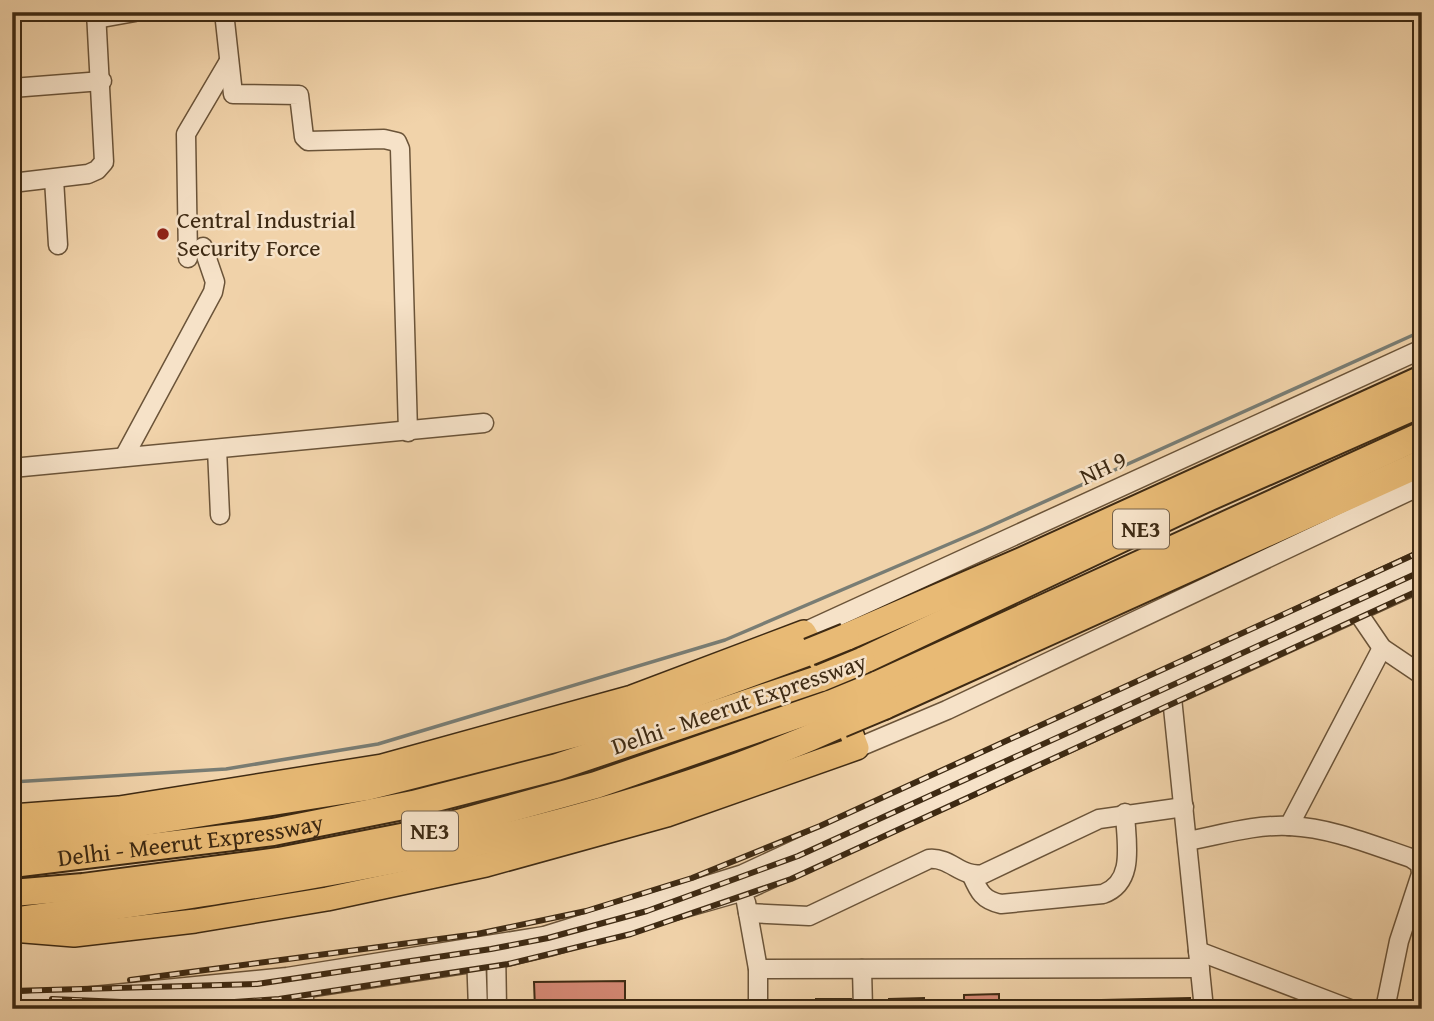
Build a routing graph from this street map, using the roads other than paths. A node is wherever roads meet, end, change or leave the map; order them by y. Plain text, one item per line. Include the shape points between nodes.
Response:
1 (135, 12) edge
2 (225, 12) edge
3 (96, 16) edge
4 (229, 61) junction
5 (102, 81) junction
6 (12, 88) edge
7 (54, 179) junction
8 (12, 183) edge
9 (58, 245) dead end
10 (203, 247) dead end
11 (188, 258) dead end
12 (1422, 349) edge
13 (1422, 379) edge
14 (1422, 403) edge
15 (484, 422) dead end
16 (408, 432) junction
17 (1422, 435) edge
18 (217, 449) junction
19 (124, 457) junction
20 (1422, 463) edge
21 (12, 468) edge
22 (1422, 485) edge
23 (220, 515) dead end
24 (1422, 559) edge
25 (1422, 582) edge
26 (1346, 594) junction
27 (1357, 612) junction
28 (839, 628) junction
29 (807, 642) junction
30 (1382, 649) junction
31 (1422, 675) edge
32 (1169, 677) junction
33 (880, 695) junction
34 (1173, 698) junction
35 (837, 714) junction
36 (889, 735) junction
37 (857, 748) junction
38 (1184, 807) junction
39 (1125, 813) junction
40 (12, 816) edge
41 (1289, 826) junction
42 (12, 838) edge
43 (1187, 841) junction
44 (12, 864) edge
45 (972, 876) junction
46 (743, 882) junction
47 (12, 893) edge
48 (748, 913) junction
49 (12, 921) edge
50 (12, 930) edge
51 (496, 951) junction
52 (476, 955) junction
53 (1199, 960) junction
54 (758, 969) junction
55 (863, 969) junction
56 (294, 988) edge
57 (1317, 1003) edge
58 (12, 1004) edge
59 (184, 1005) edge
60 (113, 1009) edge
61 (304, 1009) edge
62 (478, 1009) edge
63 (497, 1009) edge
64 (758, 1009) edge
65 (863, 1009) edge
66 (1204, 1009) edge
67 (1350, 1009) edge
68 (1385, 1009) edge

1 - 3 street
2 - 4 street
3 - 5 street
4 - 11 street via 186,134
4 - 16 street via 233,94 299,95 307,141 397,142
5 - 6 street
5 - 7 street via 104,162 88,174
7 - 8 street
7 - 9 street
10 - 19 street via 215,282 213,292
12 - 28 street, NH 9
13 - 28 highway via 1035,556
14 - 44 highway, Delhi - Meerut Expressway / NE3, bridge via 1205,499 862,661 557,767 413,804 273,832
15 - 16 street
16 - 18 street
17 - 33 highway, Delhi - Meerut Expressway / NE3
18 - 19 street
18 - 23 street
19 - 21 street
20 - 33 highway
22 - 36 street
24 - 26 street
25 - 27 street
26 - 27 street
26 - 32 street
27 - 30 street
27 - 34 street
28 - 29 highway, bridge
28 - 36 street
29 - 37 main road via 813,643
29 - 40 main road via 632,697 382,766 119,808
29 - 42 highway via 610,725 367,787 82,832
30 - 31 street
30 - 41 street
32 - 34 street
32 - 46 street
33 - 35 highway, Delhi - Meerut Expressway / NE3, bridge
34 - 38 street
34 - 46 street
35 - 47 highway, Delhi - Meerut Expressway / NE3 via 422,833 279,861
35 - 49 highway via 795,746 658,793 421,856 288,882
36 - 37 street
37 - 50 main road via 667,815 473,867 327,899 74,935
38 - 39 street
38 - 43 street
39 - 45 street via 1076,827
39 - 45 street via 1124,876 1117,888 1103,894 1001,905 979,893
41 - 43 street
41 - 68 street via 1329,832 1420,864
43 - 53 street
45 - 48 street via 949,862 929,859 808,916
46 - 48 street
46 - 51 street
48 - 54 street
51 - 52 street
51 - 63 street
52 - 56 street
52 - 62 street
53 - 55 street
53 - 57 street
53 - 66 street
54 - 55 street
54 - 64 street
55 - 65 street
56 - 58 street
56 - 59 street
56 - 61 street
57 - 67 street
59 - 60 street

